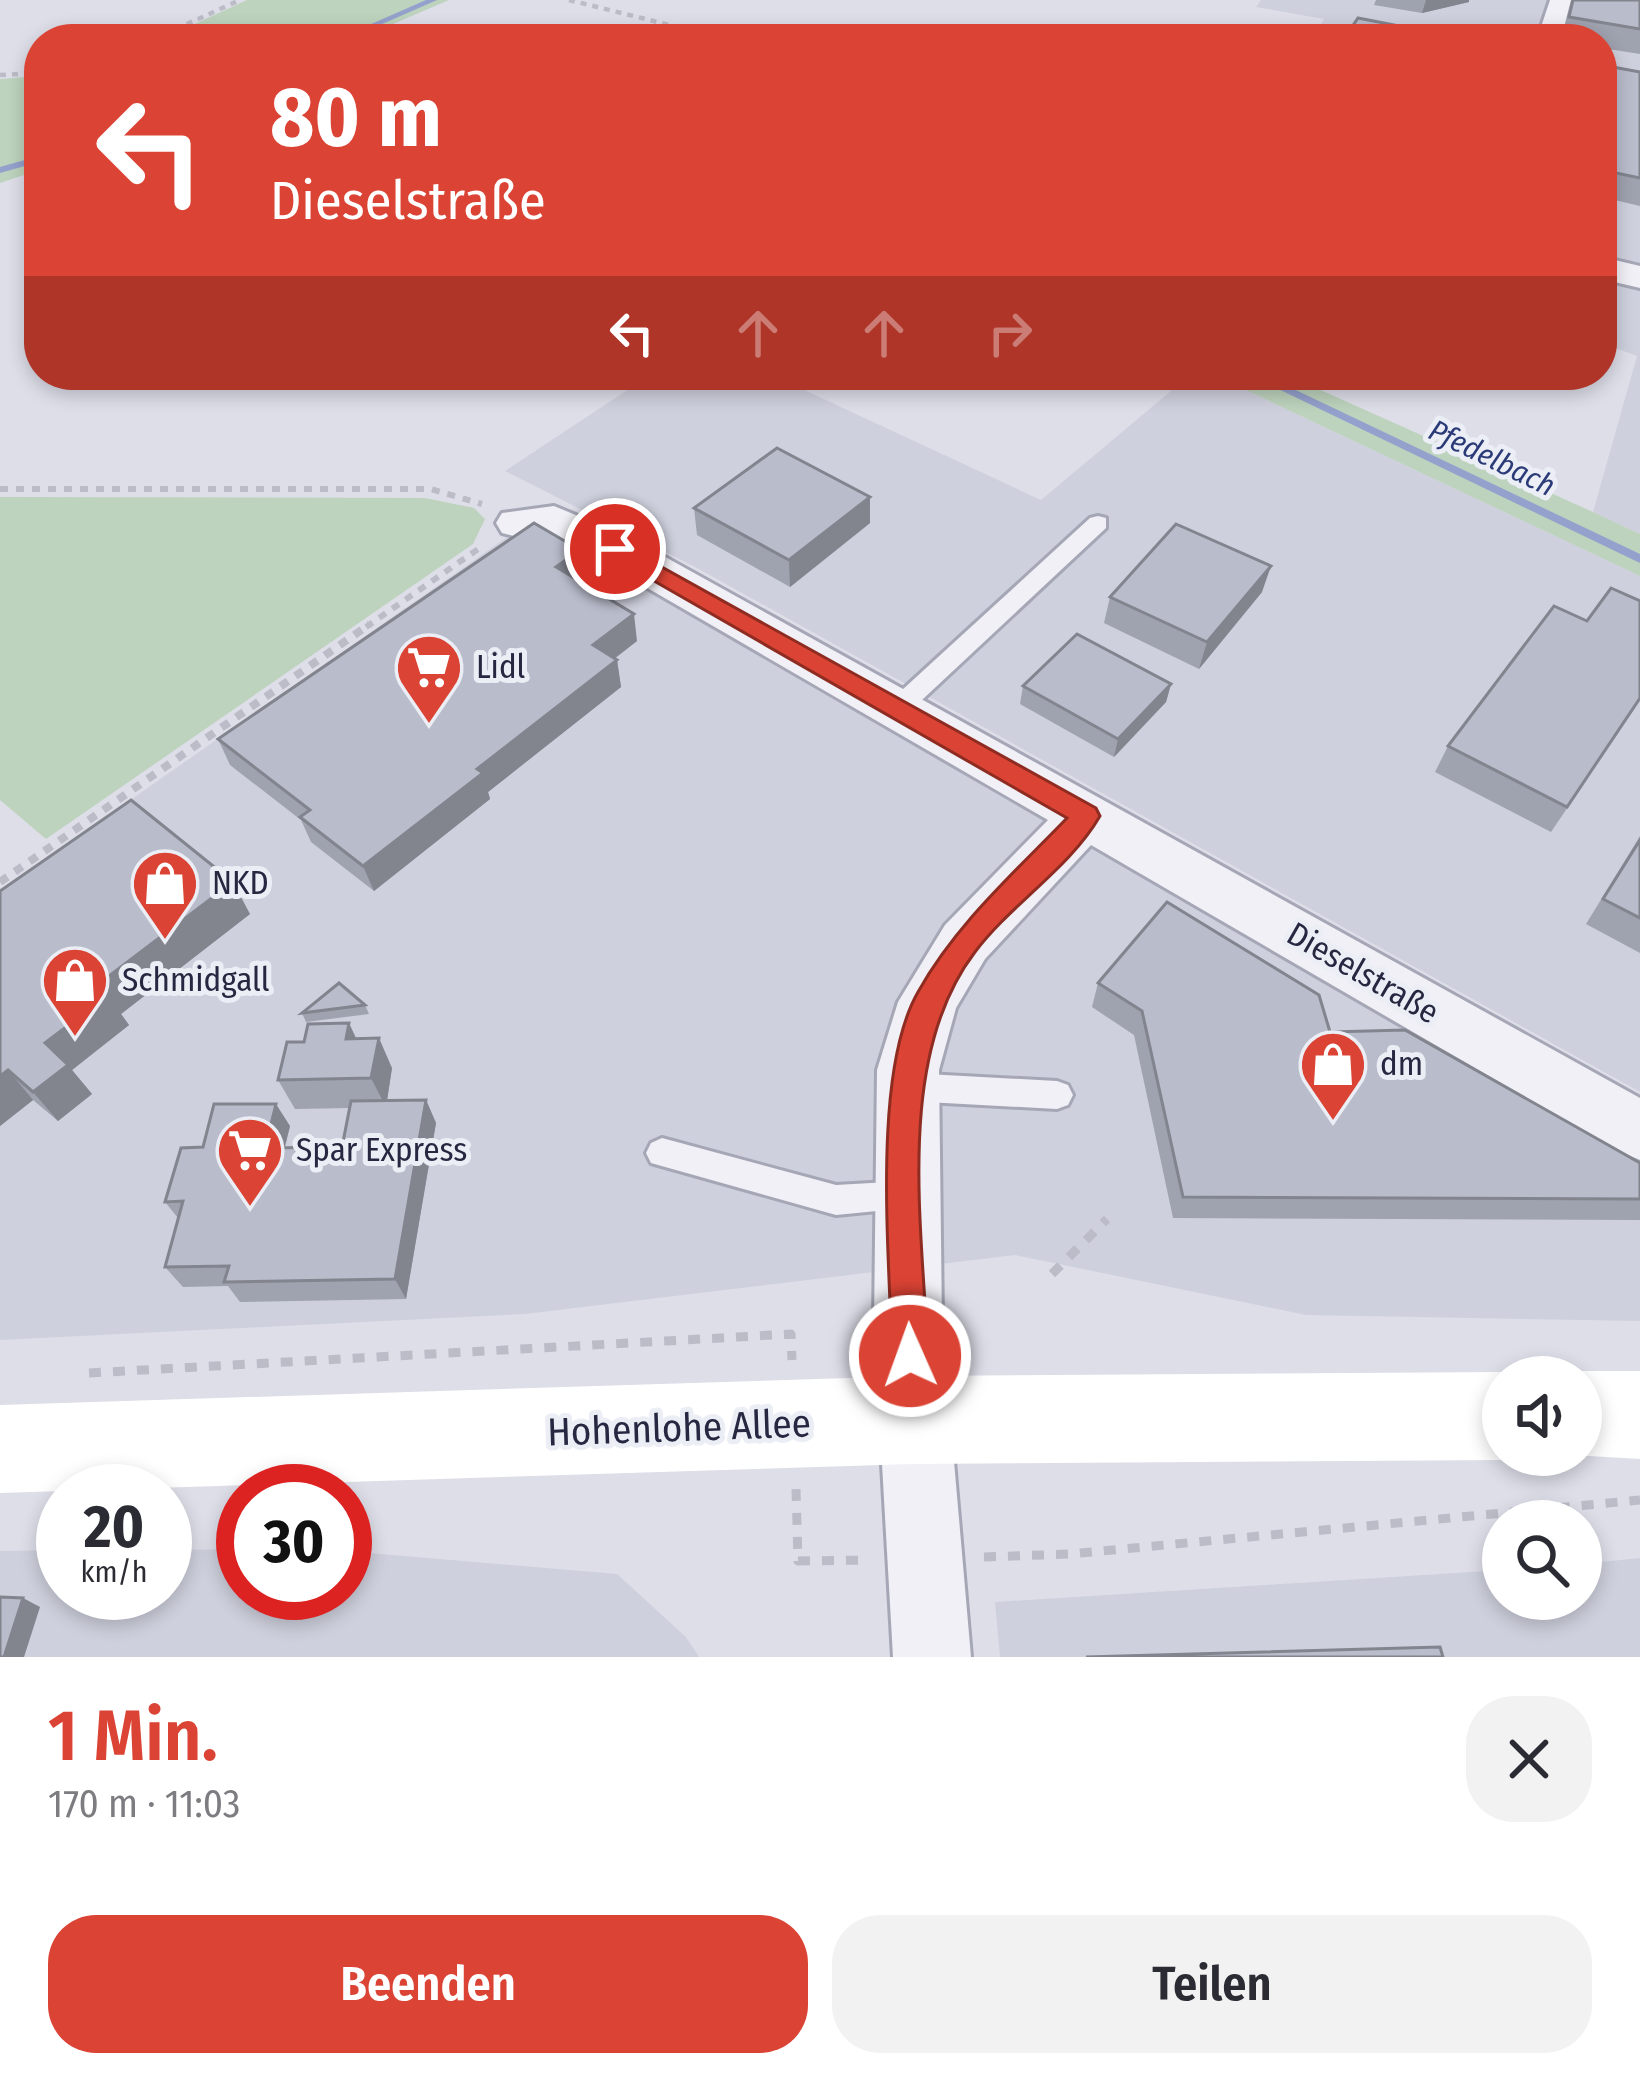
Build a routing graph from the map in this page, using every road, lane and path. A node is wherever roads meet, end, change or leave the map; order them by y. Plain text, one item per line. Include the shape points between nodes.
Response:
1 (240, 0) edge
2 (569, 0) edge
3 (187, 24) edge
4 (666, 24) edge
5 (0, 489) edge
6 (518, 523) junction
7 (1098, 523) dead end
8 (899, 707) junction
9 (1086, 816) junction
10 (0, 882) edge
11 (908, 1087) junction
12 (1057, 1095) dead end
13 (1640, 1131) edge
14 (662, 1153) dead end
15 (905, 1196) junction
16 (1107, 1219) dead end
17 (1052, 1274) dead end
18 (790, 1334) dead end
19 (69, 1374) dead end
20 (1602, 1415) edge
21 (1640, 1415) edge
22 (1482, 1416) edge
23 (913, 1420) junction
24 (0, 1449) edge
25 (1640, 1500) edge
26 (1070, 1554) dead end
27 (932, 1657) edge

1 - 3 path
2 - 4 path
5 - 6 path via 431,489
6 - 8 street, Dieselstraße via 554,520 615,549
6 - 10 path
7 - 8 lane
8 - 9 street, Dieselstraße
9 - 11 street via 965,942 928,1002
9 - 13 street, Dieselstraße
11 - 12 lane
11 - 15 street
14 - 15 lane via 836,1200
15 - 23 street
16 - 17 path
18 - 19 path
20 - 21 street
22 - 23 street, Hohenlohe Allee
23 - 24 street, Hohenlohe Allee
23 - 27 street
25 - 26 path

